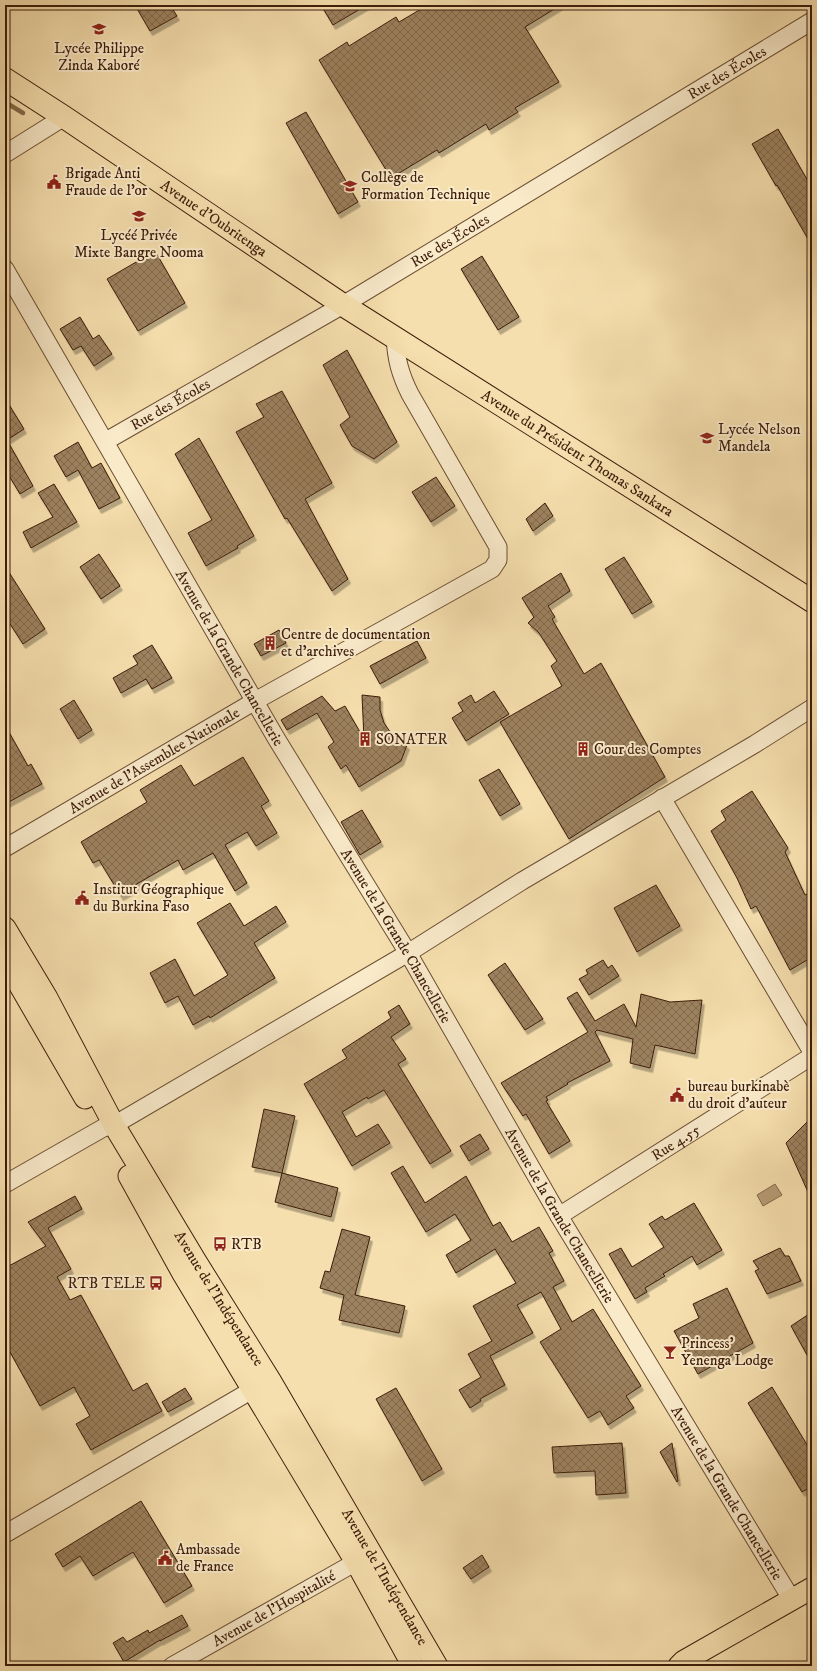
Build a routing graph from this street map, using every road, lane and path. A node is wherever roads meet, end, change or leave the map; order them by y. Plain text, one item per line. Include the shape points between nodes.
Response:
1 (812, 21) edge
2 (5, 79) edge
3 (64, 117) junction
4 (5, 154) edge
5 (5, 269) edge
6 (343, 305) junction
7 (394, 336) junction
8 (106, 441) junction
9 (812, 601) edge
10 (255, 701) junction
11 (812, 708) edge
12 (662, 798) junction
13 (5, 848) edge
14 (5, 928) edge
15 (408, 953) junction
16 (5, 960) edge
17 (39, 1003) junction
18 (812, 1052) edge
19 (812, 1056) edge
20 (109, 1126) junction
21 (5, 1184) edge
22 (559, 1216) junction
23 (252, 1390) junction
24 (5, 1534) edge
25 (356, 1562) junction
26 (812, 1588) edge
27 (792, 1600) junction
28 (677, 1664) edge
29 (172, 1666) edge
30 (413, 1666) edge
31 (437, 1666) edge

1 - 6 street, Rue des Écoles
2 - 3 highway, Avenue d'Oubritenga
3 - 4 street
3 - 6 highway, Avenue d'Oubritenga
5 - 8 street, Avenue de la Grande Chancellerie
6 - 7 highway, Avenue du Président Thomas Sankara
6 - 8 street, Rue des Écoles
7 - 9 highway, Avenue du Président Thomas Sankara
7 - 10 street, Avenue de l'Assemblee Nationale via 399,369 410,394 498,547 498,560 492,569
8 - 10 street, Avenue de la Grande Chancellerie
10 - 13 street, Avenue de l'Assemblee Nationale
10 - 15 street, Avenue de la Grande Chancellerie
11 - 12 street
12 - 15 street via 522,881
12 - 18 street
14 - 17 main road, Avenue de l'Indépendance
15 - 20 street
15 - 22 street, Avenue de la Grande Chancellerie
16 - 17 main road, Avenue de l'Indépendance
17 - 20 main road, Avenue de l'Indépendance
19 - 22 street, Rue 4.55
20 - 21 street
20 - 23 main road, Avenue de l'Indépendance via 182,1272
20 - 31 main road, Avenue de l'Indépendance via 270,1380
22 - 27 street, Avenue de la Grande Chancellerie
23 - 24 street
23 - 25 main road, Avenue de l'Indépendance
25 - 29 street, Avenue de l'Hospitalité
25 - 30 main road, Avenue de l'Indépendance
26 - 27 main road
27 - 28 main road

